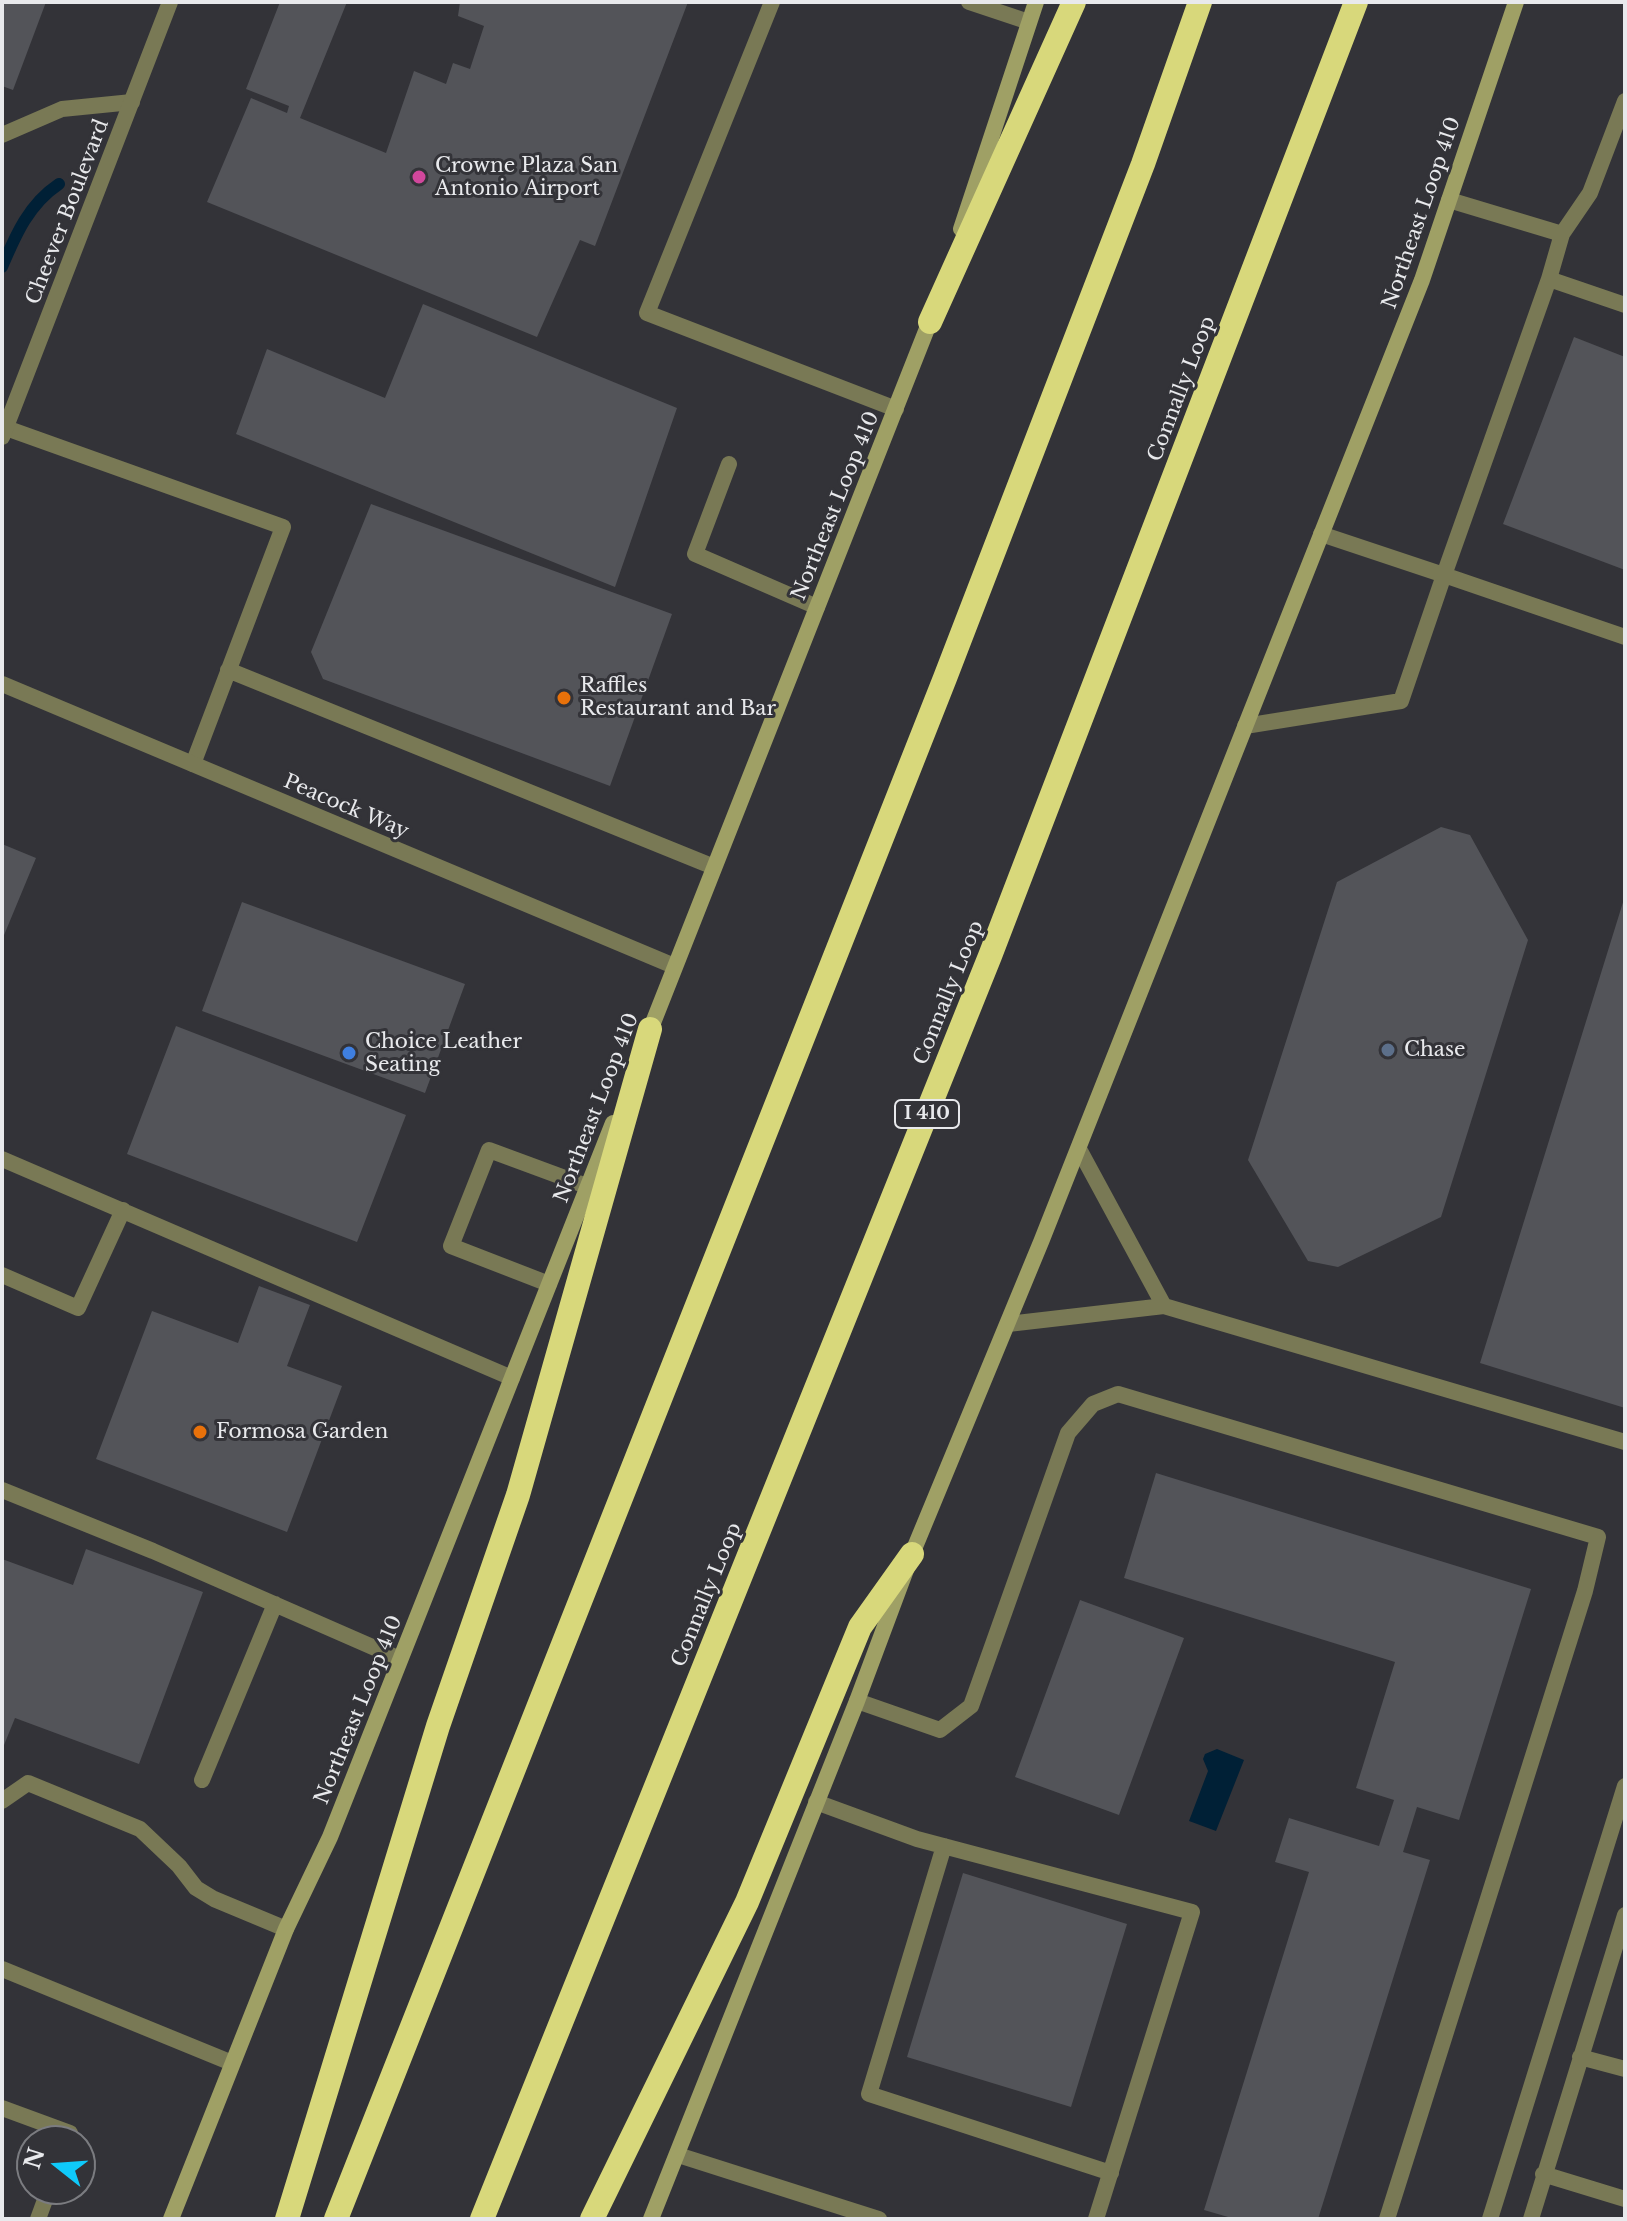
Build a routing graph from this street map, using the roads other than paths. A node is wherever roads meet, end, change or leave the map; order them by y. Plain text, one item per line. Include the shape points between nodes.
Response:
1 (170, 2) edge
2 (772, 2) edge
3 (969, 2) edge
4 (1036, 2) edge
5 (1074, 2) edge
6 (1200, 2) edge
7 (1356, 2) edge
8 (1516, 2) edge
9 (1029, 22) junction
10 (1625, 101) edge
11 (132, 102) junction
12 (2, 135) edge
13 (1449, 200) junction
14 (1562, 234) junction
15 (1549, 279) junction
16 (1625, 305) edge
17 (930, 322) junction
18 (896, 409) junction
19 (4, 432) edge
20 (729, 464) dead end
21 (1321, 534) junction
22 (1444, 575) junction
23 (817, 607) junction
24 (1625, 637) edge
25 (228, 670) junction
26 (2, 684) edge
27 (1245, 726) junction
28 (193, 764) junction
29 (714, 867) junction
30 (674, 966) junction
31 (650, 1029) joint
32 (1079, 1149) junction
33 (2, 1159) edge
34 (597, 1189) junction
35 (123, 1210) junction
36 (2, 1275) edge
37 (549, 1284) junction
38 (1164, 1306) junction
39 (1008, 1324) junction
40 (512, 1378) junction
41 (1625, 1442) edge
42 (2, 1490) edge
43 (912, 1554) junction
44 (275, 1604) junction
45 (400, 1659) junction
46 (857, 1701) junction
47 (202, 1780) dead end
48 (1625, 1786) edge
49 (2, 1801) edge
50 (816, 1802) junction
51 (944, 1846) junction
52 (1625, 1915) edge
53 (286, 1929) junction
54 (2, 1969) edge
55 (1580, 2057) junction
56 (232, 2063) junction
57 (1625, 2069) edge
58 (2, 2108) edge
59 (48, 2125) edge
60 (678, 2155) junction
61 (1111, 2173) junction
62 (1543, 2174) junction
63 (1625, 2199) edge
64 (171, 2219) edge
65 (287, 2219) edge
66 (336, 2219) edge
67 (482, 2219) edge
68 (592, 2219) edge
69 (651, 2219) edge
70 (879, 2219) edge
71 (1096, 2219) edge
72 (1387, 2219) edge
73 (1490, 2219) edge
74 (1531, 2219) edge

1 - 11 street, Cheever Boulevard
2 - 18 street via 647,313
3 - 9 street
4 - 9 main road, Northeast Loop 410
5 - 17 highway
6 - 66 highway via 951,663
7 - 67 highway, Connally Loop / I 410 via 984,970
8 - 13 main road, Northeast Loop 410
9 - 17 main road, Northeast Loop 410
10 - 14 street via 1590,193
11 - 12 street via 62,109
11 - 19 street, Cheever Boulevard
13 - 14 street
13 - 21 main road, Northeast Loop 410
14 - 15 street
15 - 16 street
15 - 22 street
17 - 18 main road, Northeast Loop 410
18 - 23 main road, Northeast Loop 410
19 - 25 street via 283,527
20 - 23 street via 695,554
21 - 22 street
21 - 27 main road, Northeast Loop 410
22 - 24 street
22 - 27 street via 1401,701
23 - 29 main road, Northeast Loop 410
25 - 28 street
25 - 29 street
26 - 28 street, Peacock Way
27 - 32 main road, Northeast Loop 410
28 - 30 street, Peacock Way
29 - 30 main road, Northeast Loop 410
30 - 31 main road, Northeast Loop 410
31 - 34 highway
32 - 38 street
32 - 39 main road, Northeast Loop 410
33 - 35 street
34 - 37 main road, Northeast Loop 410
34 - 37 street via 489,1150 451,1246
34 - 65 highway via 518,1495 438,1726
35 - 36 street via 78,1308
35 - 40 street
37 - 40 main road, Northeast Loop 410
38 - 39 street
38 - 41 street
39 - 43 main road, Northeast Loop 410
40 - 45 main road, Northeast Loop 410
42 - 44 street
43 - 46 main road, Northeast Loop 410
43 - 68 highway via 860,1627 747,1902
44 - 45 street
44 - 47 street
45 - 53 main road, Northeast Loop 410 via 330,1837
46 - 50 main road, Northeast Loop 410
46 - 72 street via 940,1730 971,1706 1068,1433 1093,1404 1118,1394 1598,1537
48 - 73 street
49 - 53 street via 28,1783 140,1829 196,1888
50 - 51 street
50 - 60 main road, Northeast Loop 410
51 - 61 street via 869,2094
51 - 61 street via 1192,1912
52 - 55 street
53 - 56 main road, Northeast Loop 410
54 - 56 street
55 - 57 street
55 - 62 street
56 - 64 main road, Northeast Loop 410
58 - 59 street
60 - 69 main road, Northeast Loop 410
60 - 70 street
61 - 71 street
62 - 63 street
62 - 74 street

